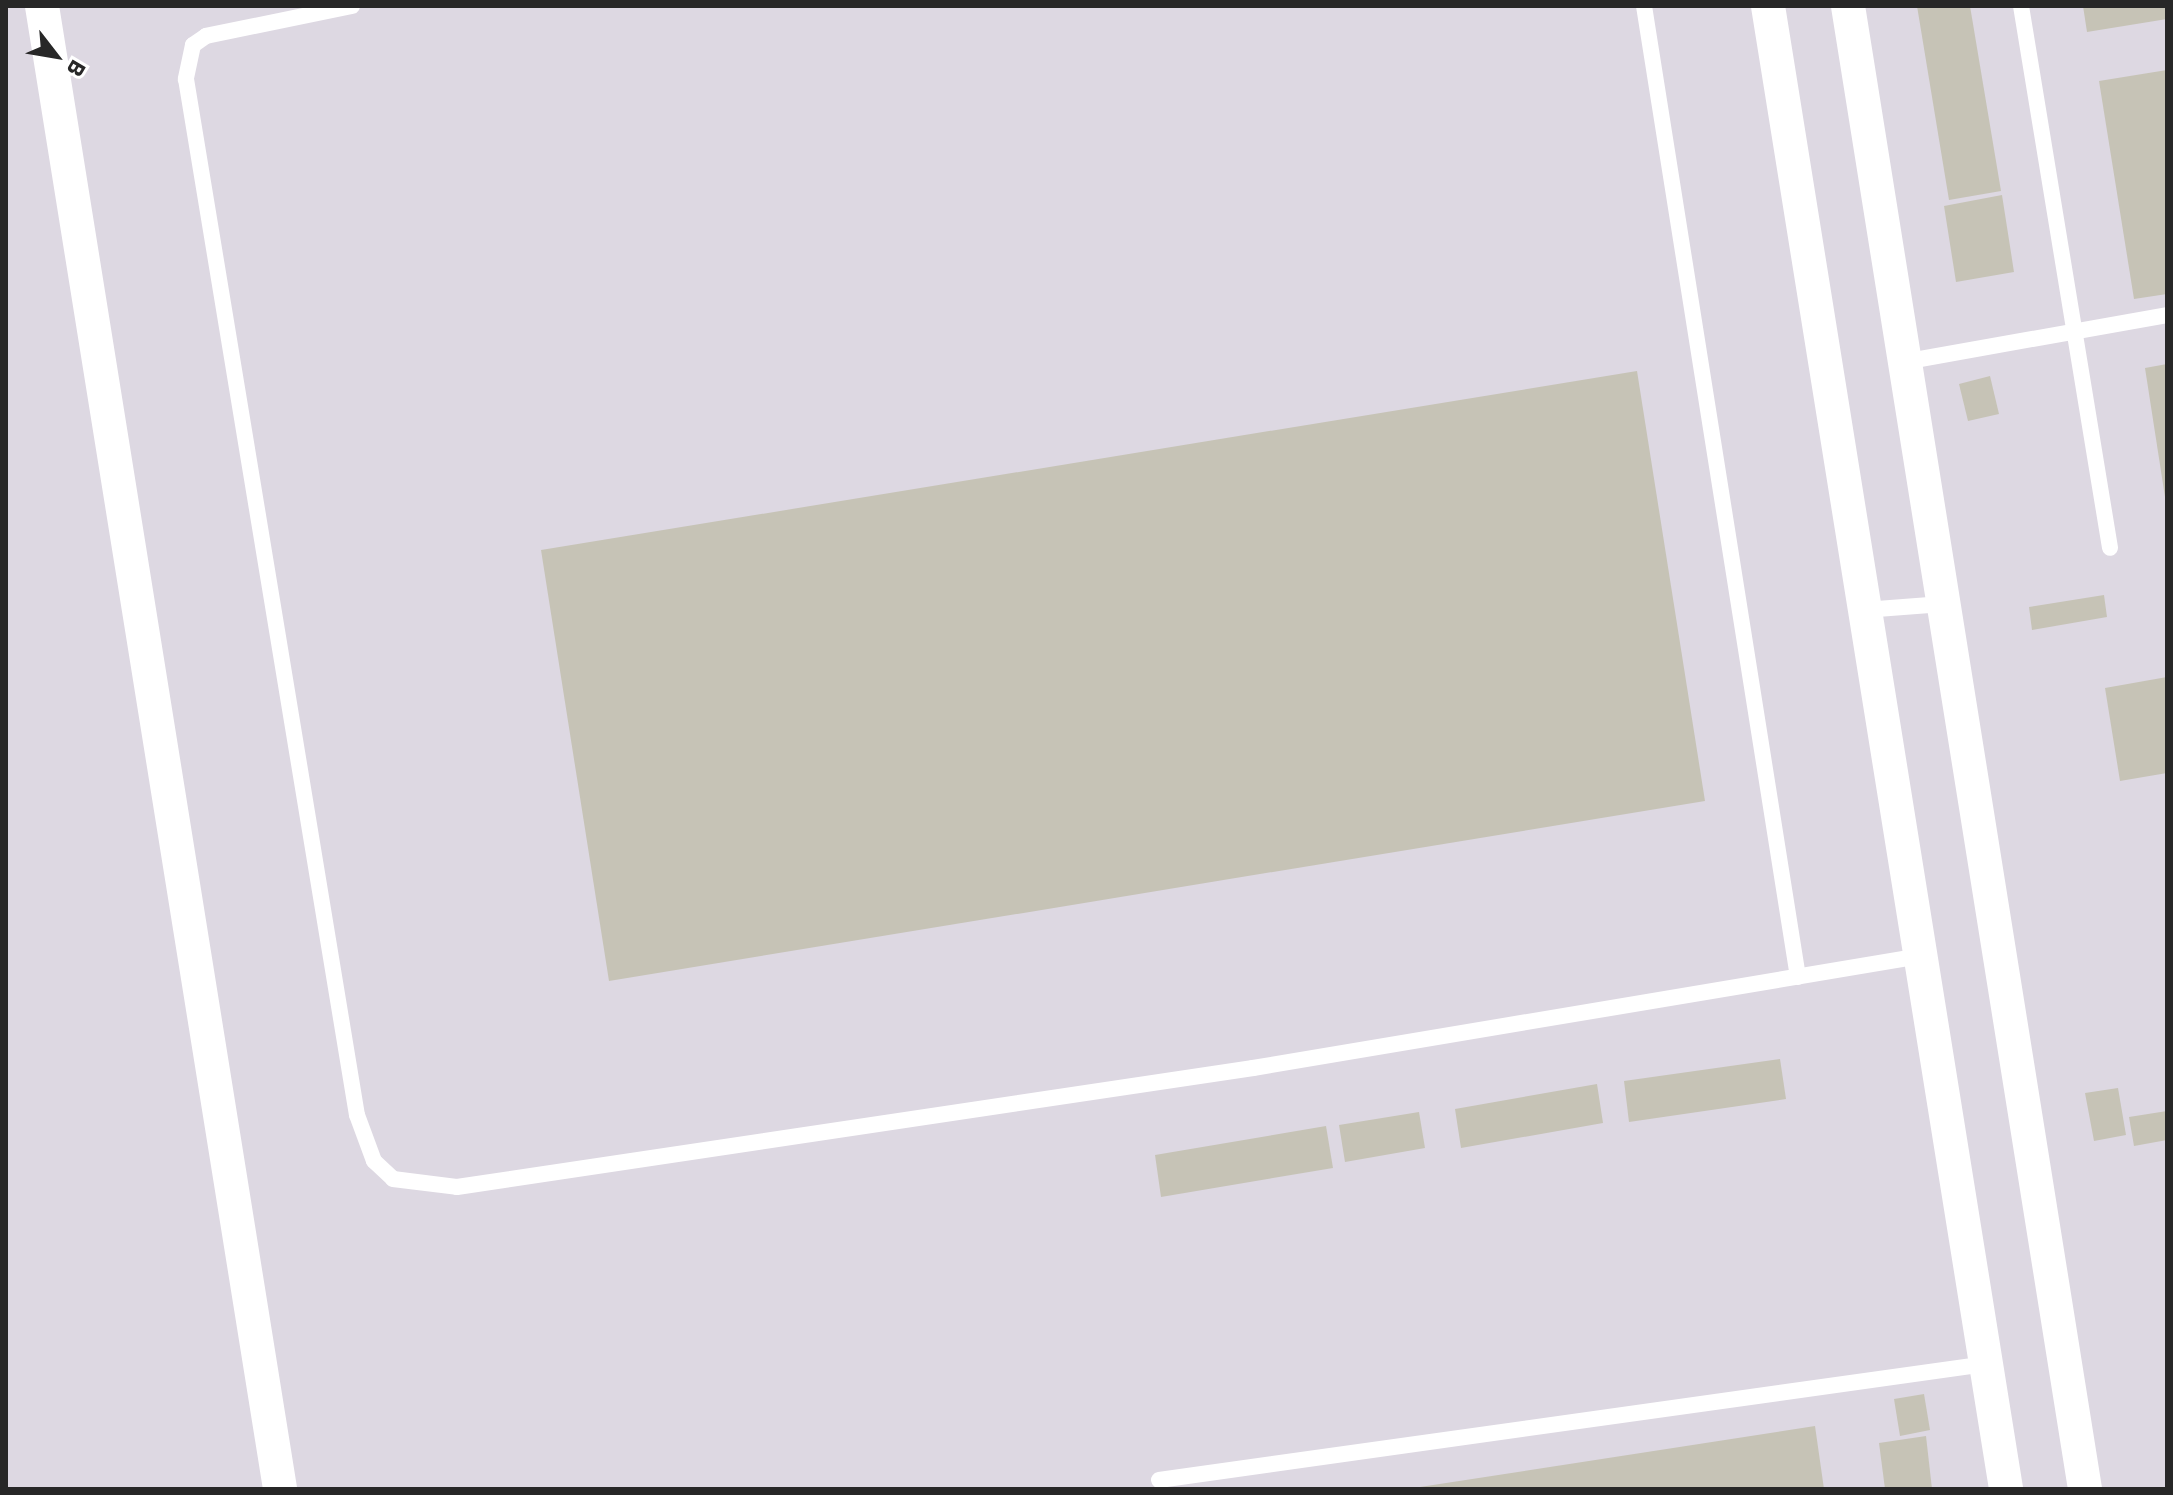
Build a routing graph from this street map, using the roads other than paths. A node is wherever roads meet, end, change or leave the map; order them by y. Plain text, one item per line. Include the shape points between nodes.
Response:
1 (42, 6) edge
2 (352, 6) edge
3 (1644, 6) edge
4 (1768, 6) edge
5 (1848, 6) edge
6 (2021, 6) edge
7 (2167, 315) edge
8 (2074, 330) junction
9 (1909, 361) junction
10 (2110, 548) dead end
11 (1943, 604) junction
12 (1864, 610) junction
13 (1920, 956) junction
14 (1798, 977) junction
15 (1985, 1364) junction
16 (1159, 1480) dead end
17 (280, 1489) edge
18 (2006, 1489) edge
19 (2085, 1489) edge

1 - 17 street
2 - 14 lane via 206,36 193,45 186,79 357,1115 374,1161 393,1179 457,1187 1253,1068
3 - 14 lane
4 - 12 street
5 - 9 street
6 - 8 lane
7 - 8 lane
8 - 9 lane
8 - 10 lane
9 - 11 street
11 - 12 lane
11 - 19 street
12 - 13 street
13 - 14 lane
13 - 15 street
15 - 16 lane
15 - 18 street

